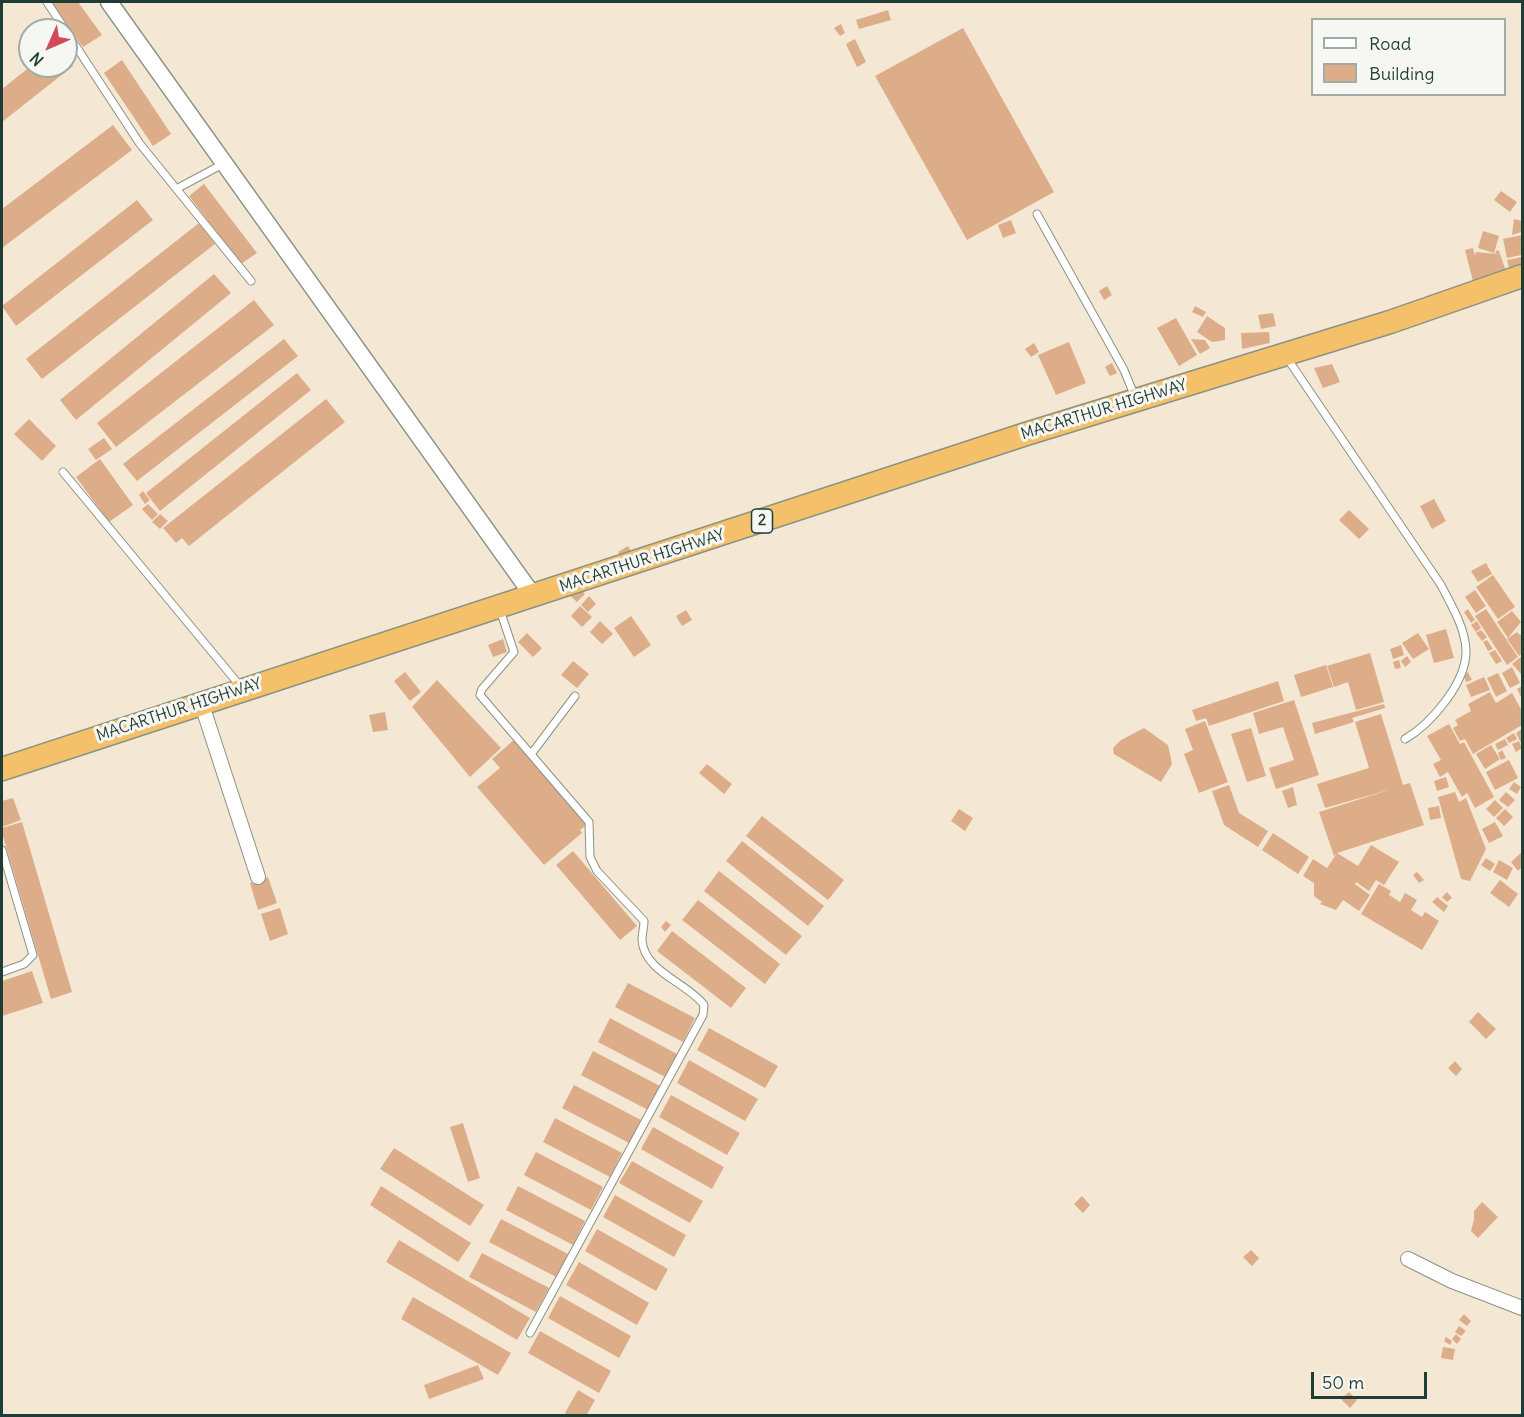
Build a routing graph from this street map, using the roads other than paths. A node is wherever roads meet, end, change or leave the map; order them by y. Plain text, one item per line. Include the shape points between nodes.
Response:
1 (47, 2) edge
2 (109, 2) edge
3 (225, 163) junction
4 (178, 188) junction
5 (1037, 214) dead end
6 (1522, 276) edge
7 (251, 281) dead end
8 (1284, 354) junction
9 (1136, 400) junction
10 (63, 472) dead end
11 (534, 597) junction
12 (500, 608) junction
13 (242, 689) junction
14 (576, 696) dead end
15 (201, 702) junction
16 (1405, 739) dead end
17 (531, 753) junction
18 (2, 769) edge
19 (2, 850) edge
20 (258, 877) dead end
21 (2, 972) edge
22 (1408, 1259) dead end
23 (1522, 1308) edge
24 (530, 1333) dead end

1 - 4 lane via 140,144
2 - 3 street
3 - 4 lane
3 - 11 street
4 - 7 lane
5 - 9 lane via 1124,370
6 - 8 highway, MACARTHUR HIGHWAY / 2
8 - 9 highway, MACARTHUR HIGHWAY / 2
8 - 16 lane via 1442,585 1459,622 1466,651 1458,680 1436,714
9 - 11 highway, MACARTHUR HIGHWAY / 2
10 - 13 lane
11 - 12 highway, MACARTHUR HIGHWAY / 2
12 - 13 highway, MACARTHUR HIGHWAY / 2
12 - 17 lane via 514,652 480,695
13 - 15 highway, MACARTHUR HIGHWAY / 2
14 - 17 lane
15 - 18 highway, MACARTHUR HIGHWAY / 2
15 - 20 street
17 - 24 lane via 589,822 590,857 597,871 644,921 645,951 657,967 698,996 704,1005 703,1015
19 - 21 lane via 33,955 24,964
22 - 23 street

